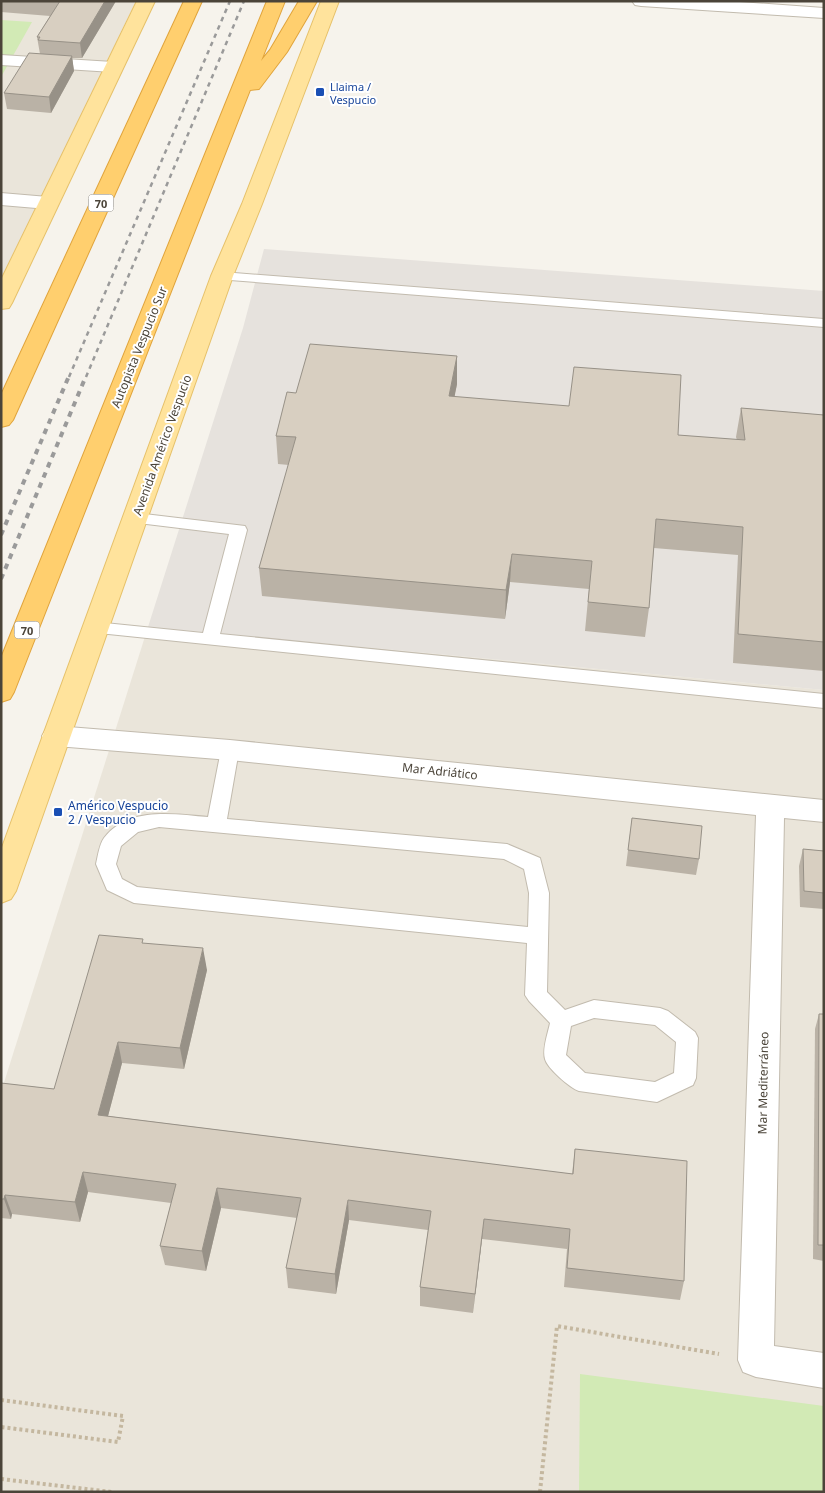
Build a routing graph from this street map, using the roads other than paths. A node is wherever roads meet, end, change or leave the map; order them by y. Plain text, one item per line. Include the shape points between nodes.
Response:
1 (146, 1) edge
2 (193, 1) edge
3 (276, 1) edge
4 (308, 1) edge
5 (330, 1) edge
6 (642, 1) edge
7 (824, 13) edge
8 (1, 60) edge
9 (113, 67) junction
10 (234, 108) junction
11 (1, 199) edge
12 (48, 203) junction
13 (222, 276) junction
14 (1, 303) edge
15 (824, 323) edge
16 (1, 420) edge
17 (136, 518) junction
18 (95, 628) junction
19 (210, 640) junction
20 (1, 692) edge
21 (824, 701) edge
22 (56, 736) junction
23 (230, 750) junction
24 (770, 806) junction
25 (824, 811) edge
26 (216, 826) junction
27 (1, 891) edge
28 (538, 936) junction
29 (561, 1020) junction
30 (824, 1371) edge

1 - 9 main road
2 - 16 highway, 70
3 - 10 highway, Autopista Vespucio Sur / 70
4 - 10 highway via 278,52
5 - 13 main road, Avenida Américo Vespucio
6 - 7 street
8 - 9 street
9 - 12 main road
10 - 20 highway, Autopista Vespucio Sur / 70
11 - 12 street
12 - 14 main road
13 - 15 lane
13 - 17 main road, Avenida Américo Vespucio
17 - 18 main road, Avenida Américo Vespucio
17 - 19 lane via 239,530
18 - 19 lane
18 - 22 main road, Avenida Américo Vespucio
19 - 21 lane
22 - 23 street, Mar Adriático
22 - 27 main road, Avenida Américo Vespucio
23 - 24 street, Mar Adriático
23 - 26 lane
24 - 25 street, Mar Adriático
24 - 30 street, Mar Mediterráneo via 756,1360
26 - 28 lane via 507,852 533,864 540,893
26 - 28 lane via 159,820 132,826 112,842 106,864 114,884 134,895
28 - 29 lane via 536,995
29 - 29 lane via 555,1058 579,1082 657,1092 685,1078 687,1038 660,1017 594,1009

